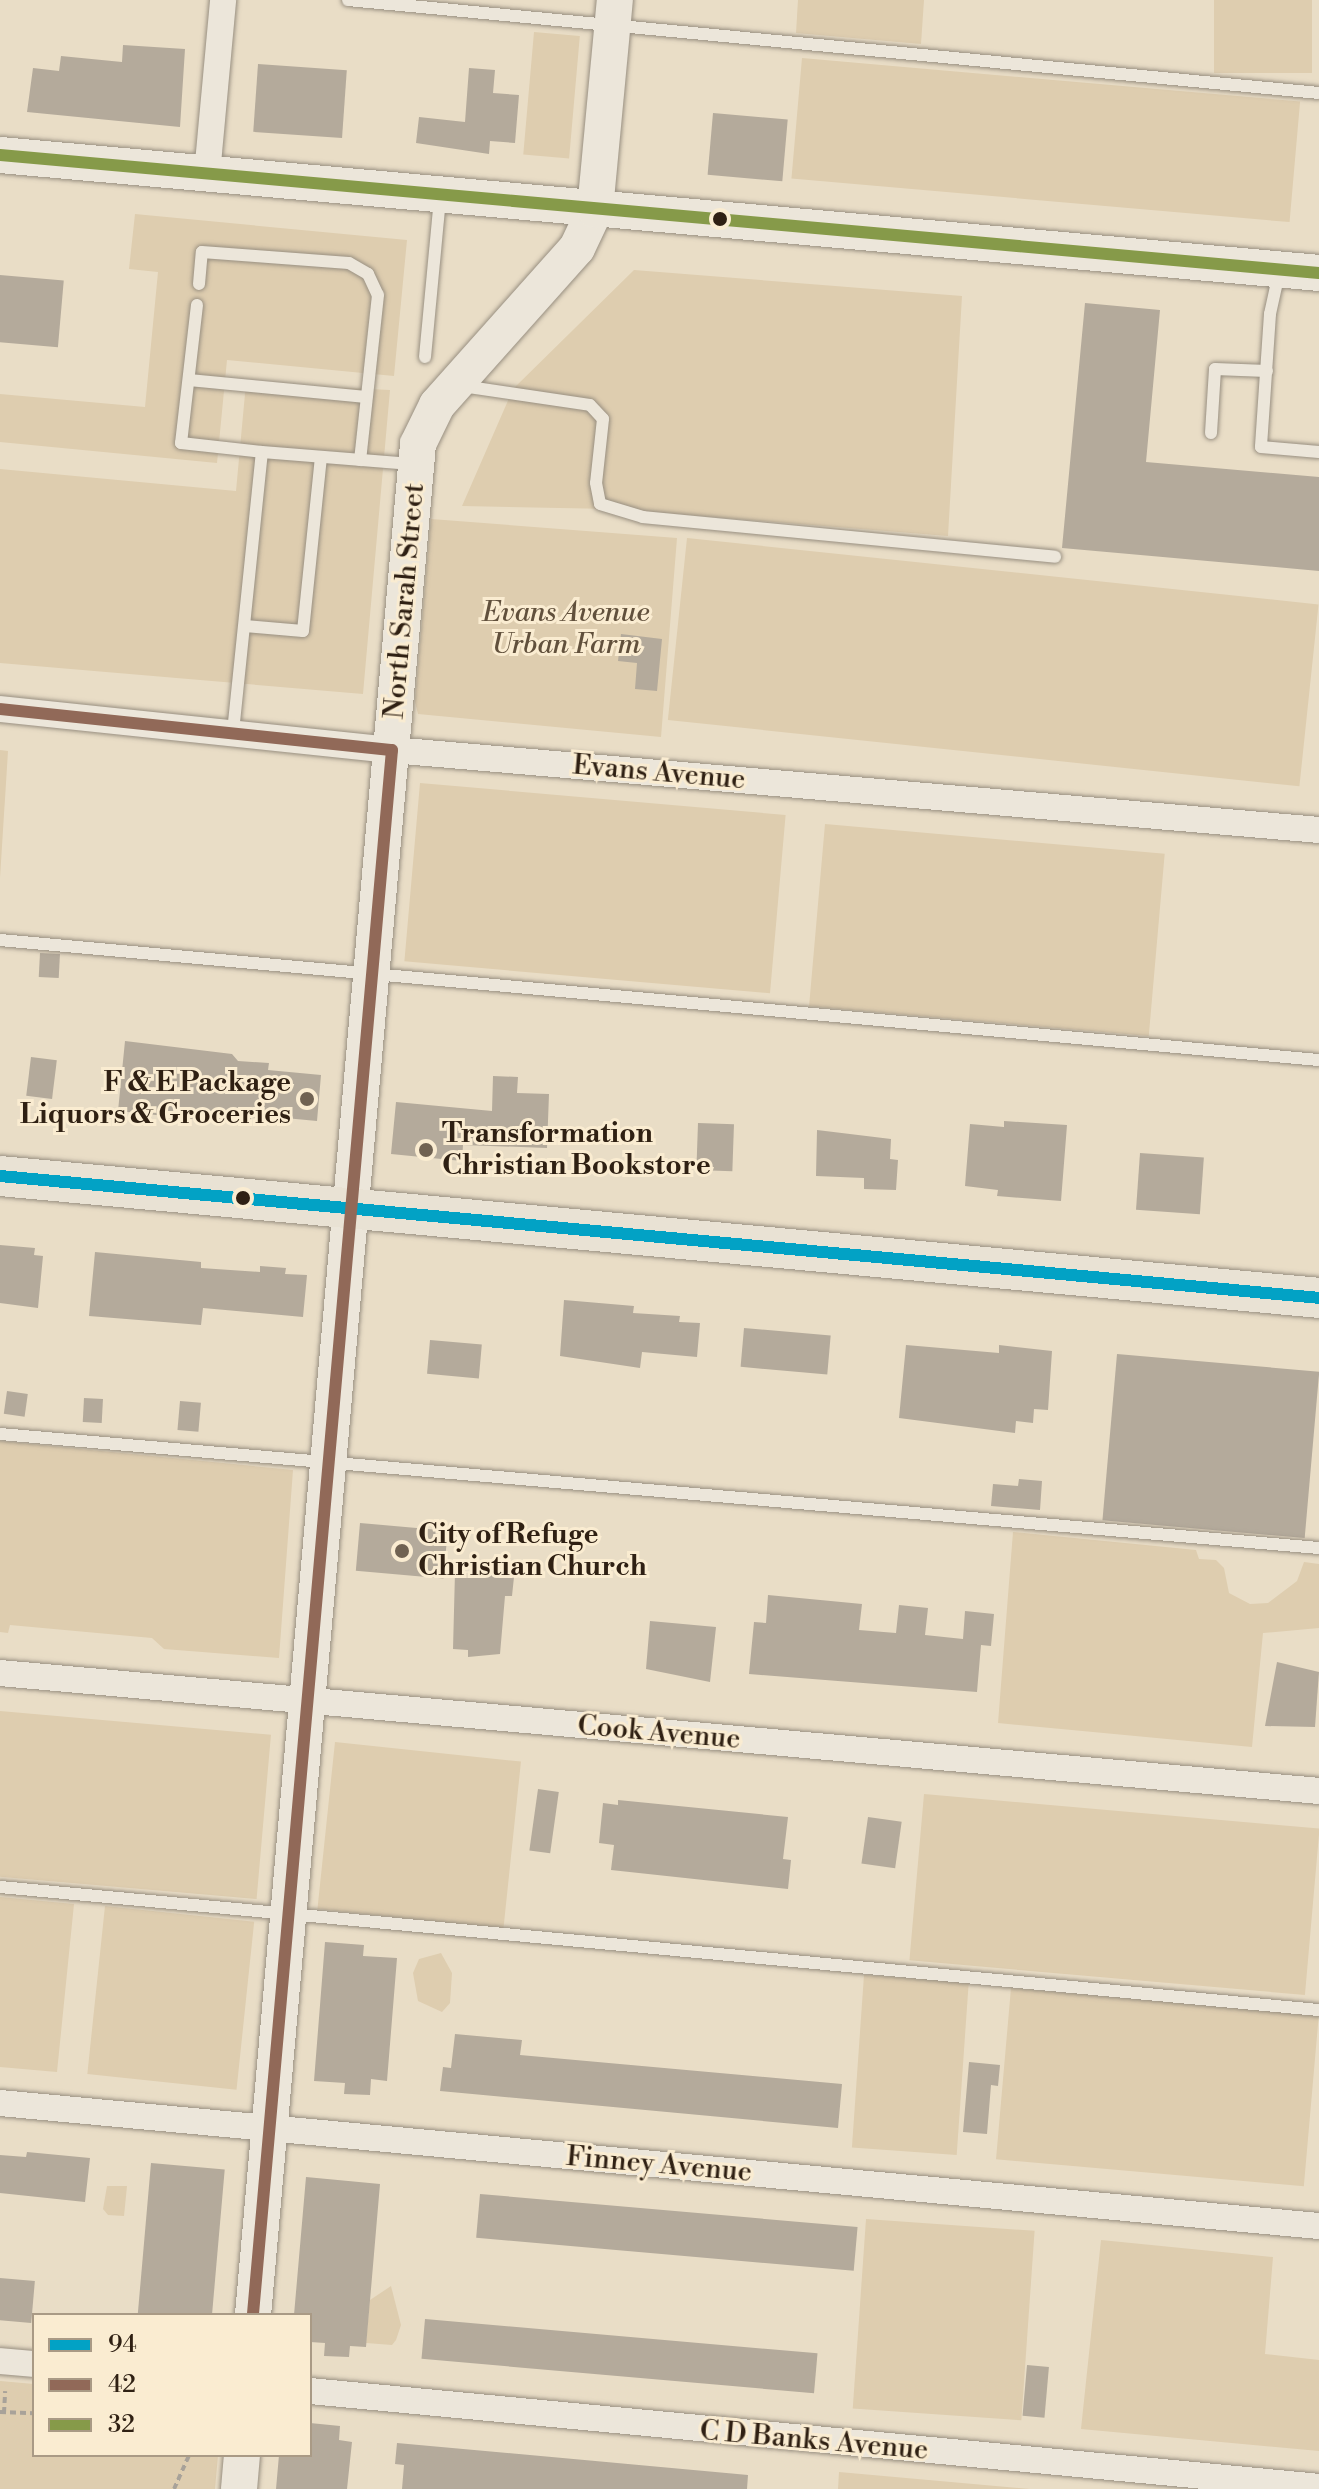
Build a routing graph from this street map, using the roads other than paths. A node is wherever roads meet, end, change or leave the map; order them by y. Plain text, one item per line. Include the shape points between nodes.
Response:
1 (223, 0) edge
2 (348, 0) edge
3 (613, 12) edge
4 (1319, 93) edge
5 (0, 155) edge
6 (207, 174) junction
7 (440, 196) junction
8 (595, 210) junction
9 (1280, 270) junction
10 (1319, 273) edge
11 (199, 284) dead end
12 (197, 305) dead end
13 (425, 357) dead end
14 (1267, 371) junction
15 (189, 380) junction
16 (455, 384) junction
17 (366, 397) junction
18 (1211, 433) dead end
19 (262, 452) junction
20 (1319, 452) edge
21 (321, 457) junction
22 (360, 460) junction
23 (416, 465) junction
24 (1055, 557) dead end
25 (245, 626) junction
26 (0, 709) edge
27 (233, 732) junction
28 (392, 750) junction
29 (1319, 830) edge
30 (0, 940) edge
31 (372, 974) junction
32 (1319, 1060) edge
33 (0, 1176) edge
34 (350, 1209) junction
35 (1319, 1298) edge
36 (0, 1434) edge
37 (329, 1462) junction
38 (1319, 1548) edge
39 (0, 1673) edge
40 (311, 1702) junction
41 (1319, 1791) edge
42 (0, 1887) edge
43 (290, 1913) junction
44 (1319, 2010) edge
45 (0, 2103) edge
46 (268, 2129) junction
47 (1319, 2226) edge
48 (253, 2313) edge
49 (0, 2361) edge
50 (32, 2364) edge
51 (312, 2391) edge
52 (242, 2457) edge
53 (1319, 2487) edge
54 (239, 2489) edge

1 - 6 street
2 - 3 lane
3 - 4 lane
3 - 8 street, North Sarah Street
5 - 6 street
6 - 7 street
7 - 8 street
7 - 13 lane
8 - 9 street
8 - 16 street, North Sarah Street via 577,248
9 - 10 street
9 - 14 lane
11 - 17 lane via 202,252 349,263 368,274 378,295
12 - 15 lane
14 - 18 lane via 1215,369
14 - 20 lane via 1261,447
15 - 17 lane
15 - 19 lane via 181,443
16 - 23 street, North Sarah Street via 418,444
16 - 24 lane via 590,405 603,419 596,483 600,504 643,517
17 - 22 lane
19 - 21 lane
19 - 25 lane
21 - 22 lane
21 - 25 lane via 303,631
22 - 23 lane
23 - 28 street, North Sarah Street
25 - 27 lane
26 - 27 street, Evans Avenue
27 - 28 street, Evans Avenue
28 - 29 street, Evans Avenue
28 - 31 street, North Sarah Street
30 - 31 lane
31 - 32 lane
31 - 34 street, North Sarah Street
33 - 34 main road
34 - 35 main road
34 - 37 street, North Sarah Street
36 - 37 lane
37 - 38 lane
37 - 40 street, North Sarah Street
39 - 40 street, Cook Avenue
40 - 41 street, Cook Avenue
40 - 43 street, North Sarah Street
42 - 43 lane
43 - 44 lane
43 - 46 street, North Sarah Street
45 - 46 street, Finney Avenue
46 - 47 street, Finney Avenue
46 - 48 street, North Sarah Street
49 - 50 street
51 - 53 street, C D Banks Avenue
52 - 54 street

